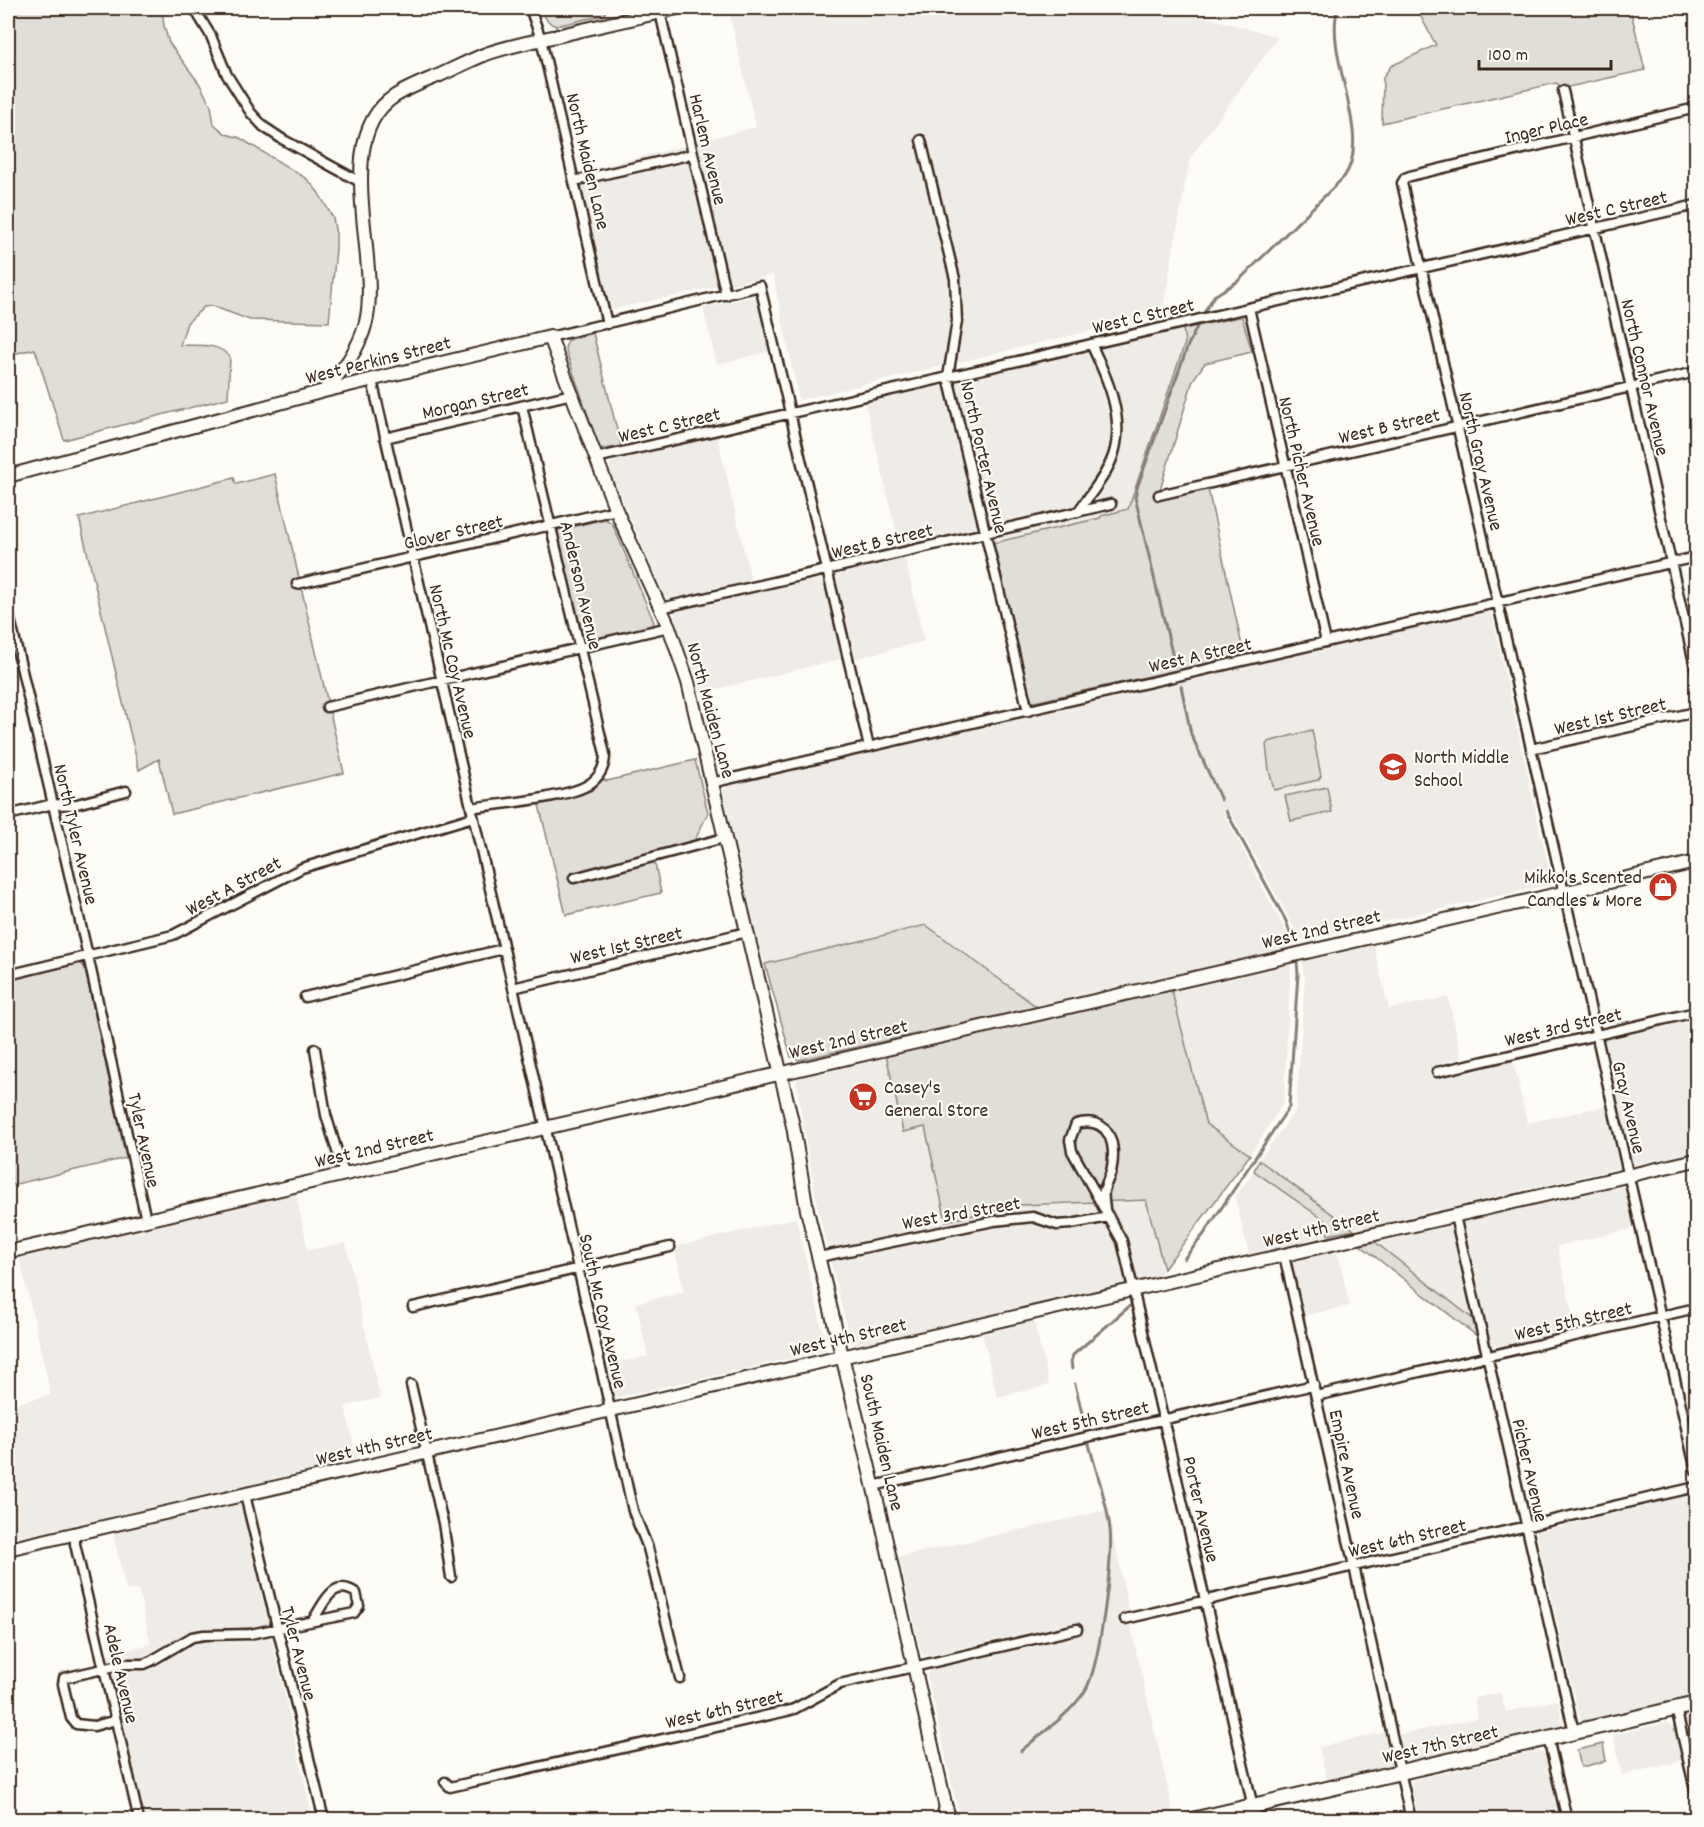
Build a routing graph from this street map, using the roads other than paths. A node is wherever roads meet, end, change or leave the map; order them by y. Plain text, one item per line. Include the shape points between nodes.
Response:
1 (194, 8) edge
2 (530, 8) edge
3 (677, 8) edge
4 (660, 12) junction
5 (540, 39) junction
6 (1563, 91) dead end
7 (1696, 108) edge
8 (1575, 138) junction
9 (921, 140) dead end
10 (693, 154) junction
11 (1404, 180) joint
12 (574, 181) junction
13 (362, 183) junction
14 (1696, 205) edge
15 (1595, 228) junction
16 (1421, 268) junction
17 (726, 294) junction
18 (1249, 308) junction
19 (607, 324) junction
20 (550, 337) junction
21 (1091, 344) junction
22 (1696, 372) edge
23 (948, 377) junction
24 (372, 380) junction
25 (1632, 386) junction
26 (324, 391) junction
27 (572, 394) junction
28 (522, 406) junction
29 (791, 413) junction
30 (1458, 426) junction
31 (385, 438) junction
32 (596, 458) junction
33 (1285, 466) junction
34 (8, 476) edge
35 (1159, 495) dead end
36 (1111, 504) dead end
37 (616, 510) junction
38 (1078, 512) junction
39 (551, 525) junction
40 (986, 533) junction
41 (412, 557) junction
42 (1696, 557) edge
43 (1672, 563) junction
44 (828, 570) junction
45 (297, 584) dead end
46 (1498, 603) junction
47 (661, 608) junction
48 (8, 610) edge
49 (669, 627) junction
50 (1326, 642) junction
51 (580, 648) junction
52 (1696, 671) edge
53 (441, 680) junction
54 (327, 707) dead end
55 (1028, 711) junction
56 (1696, 712) edge
57 (869, 747) junction
58 (1531, 749) junction
59 (602, 771) joint
60 (711, 783) junction
61 (126, 791) dead end
62 (53, 804) junction
63 (472, 813) junction
64 (8, 815) edge
65 (724, 838) junction
66 (1696, 862) edge
67 (574, 878) dead end
68 (1565, 892) junction
69 (747, 932) junction
70 (503, 949) junction
71 (88, 956) junction
72 (8, 975) edge
73 (513, 988) junction
74 (305, 997) dead end
75 (1696, 1011) edge
76 (1597, 1035) junction
77 (315, 1049) dead end
78 (112, 1066) joint
79 (1437, 1072) dead end
80 (780, 1073) junction
81 (545, 1128) junction
82 (1696, 1160) edge
83 (344, 1174) junction
84 (1629, 1176) junction
85 (1107, 1213) junction
86 (1455, 1216) junction
87 (146, 1220) junction
88 (670, 1247) dead end
89 (8, 1252) edge
90 (1284, 1255) junction
91 (819, 1257) junction
92 (578, 1268) junction
93 (1134, 1290) junction
94 (413, 1307) dead end
95 (1696, 1308) edge
96 (1662, 1316) junction
97 (1488, 1356) junction
98 (843, 1357) junction
99 (411, 1385) dead end
100 (1314, 1385) junction
101 (1317, 1396) junction
102 (610, 1410) junction
103 (1165, 1419) junction
104 (427, 1453) junction
105 (1696, 1471) edge
106 (873, 1486) junction
107 (1696, 1487) edge
108 (245, 1495) junction
109 (1527, 1527) junction
110 (75, 1534) junction
111 (8, 1549) edge
112 (1354, 1566) junction
113 (451, 1577) dead end
114 (1205, 1601) junction
115 (1125, 1619) dead end
116 (314, 1620) junction
117 (277, 1628) junction
118 (1077, 1629) dead end
119 (913, 1667) junction
120 (104, 1668) junction
121 (680, 1678) dead end
122 (1696, 1704) edge
123 (1676, 1708) junction
124 (116, 1720) junction
125 (1574, 1732) junction
126 (1548, 1738) junction
127 (1401, 1773) junction
128 (445, 1782) dead end
129 (1696, 1794) edge
130 (1253, 1805) junction
131 (946, 1816) edge
132 (139, 1820) edge
133 (324, 1820) edge
134 (1192, 1820) edge
135 (1256, 1820) edge
136 (1411, 1820) edge
137 (1567, 1820) edge

1 - 13 street via 227,75 264,127
2 - 5 street, North Maiden Lane
3 - 4 street
4 - 5 street
4 - 10 street, Harlem Avenue
5 - 12 street, North Maiden Lane
5 - 13 street via 487,54 394,97 370,122 363,150
6 - 8 street, North Connor Avenue
7 - 8 street, Inger Place
8 - 11 street, Inger Place
8 - 15 street, North Connor Avenue
9 - 23 street, North Porter Avenue via 951,257 957,298
10 - 12 street
10 - 17 street, Harlem Avenue
11 - 16 street, North Gray Avenue via 1402,187
12 - 19 street, North Maiden Lane
13 - 26 street via 368,280 366,322 353,356
14 - 15 street, West C Street
15 - 16 street, West C Street
15 - 25 street, North Connor Avenue
16 - 18 street, West C Street
16 - 30 street, North Gray Avenue
17 - 19 street, West Perkins Street
17 - 29 street, West Perkins Street via 760,286
18 - 21 street, West C Street
18 - 33 street, North Picher Avenue
19 - 20 street, West Perkins Street
20 - 24 street, West Perkins Street
20 - 27 street, North Maiden Lane
21 - 23 street, West C Street
21 - 38 street via 1113,402 1115,444 1110,463
22 - 25 street, West B Street
23 - 29 street, West C Street
23 - 40 street, North Porter Avenue
24 - 26 street, West Perkins Street
24 - 31 street, North Mc Coy Avenue
25 - 30 street, West B Street
25 - 43 street, North Connor Avenue
26 - 34 street, West Perkins Street
27 - 28 street, Morgan Street
27 - 32 street, North Maiden Lane
28 - 31 street, Morgan Street
28 - 39 street, Anderson Avenue
29 - 32 street, West C Street
29 - 44 street
30 - 33 street, West B Street
30 - 46 street, North Gray Avenue
31 - 41 street, North Mc Coy Avenue
32 - 37 street, North Maiden Lane
33 - 35 street, West B Street
33 - 50 street, North Picher Avenue
36 - 38 street, West B Street
37 - 39 street, Glover Street
37 - 47 street, North Maiden Lane
38 - 40 street, West B Street
39 - 41 street, Glover Street
39 - 51 street, Anderson Avenue
40 - 44 street, West B Street
40 - 55 street, North Porter Avenue
41 - 45 street, Glover Street
41 - 53 street, North Mc Coy Avenue
42 - 43 street, West A Street
43 - 46 street, West A Street
43 - 52 street, North Connor Avenue
44 - 47 street, West B Street
44 - 57 street
46 - 50 street, West A Street
46 - 58 street, North Gray Avenue
47 - 49 street, North Maiden Lane
48 - 62 street, North Tyler Avenue
49 - 51 street
49 - 60 street, North Maiden Lane via 688,682
50 - 55 street, West A Street
51 - 53 street
51 - 59 street, Anderson Avenue via 605,754
53 - 54 street
53 - 63 street, North Mc Coy Avenue
55 - 57 street, West A Street
56 - 58 street, West 1st Street
57 - 60 street, West A Street
58 - 68 street, Gray Avenue
59 - 63 street, West A Street via 580,789
60 - 65 street, North Maiden Lane
61 - 62 street via 73,805
62 - 64 street
62 - 71 street, North Tyler Avenue
63 - 70 street, North Mc Coy Avenue
63 - 71 street, West A Street via 302,868 173,935
65 - 67 street
65 - 69 street, North Maiden Lane
66 - 68 street, West 2nd Street
68 - 76 street, Gray Avenue
68 - 80 street, West 2nd Street
69 - 73 street, West 1st Street
69 - 80 street, North Maiden Lane
70 - 73 street, South Mc Coy Avenue
70 - 74 street
71 - 72 street, West A Street
71 - 78 street, North Tyler Avenue
73 - 81 street, South Mc Coy Avenue
75 - 76 street, West 3rd Street
76 - 79 street, West 3rd Street
76 - 84 street, Gray Avenue
77 - 83 street via 326,1115
78 - 87 street, Tyler Avenue
80 - 81 street, West 2nd Street
80 - 91 street, South Maiden Lane
81 - 83 street, West 2nd Street
81 - 92 street, South Mc Coy Avenue
82 - 84 street, West 4th Street
83 - 87 street, West 2nd Street
84 - 86 street, West 4th Street
84 - 96 street, Gray Avenue
85 - 85 street, Porter Avenue via 1072,1151 1070,1140 1076,1124 1101,1125 1111,1140 1111,1169 1104,1191
85 - 91 street, West 3rd Street via 1057,1225 1033,1217 994,1221
85 - 93 street, Porter Avenue via 1122,1241
86 - 90 street, West 4th Street
86 - 97 street, Picher Avenue
87 - 89 street, West 2nd Street
88 - 92 street
90 - 93 street, West 4th Street
90 - 100 street, Empire Avenue
91 - 98 street, South Maiden Lane
92 - 94 street
92 - 102 street, South Mc Coy Avenue
93 - 98 street, West 4th Street
93 - 103 street, Porter Avenue
95 - 96 street, West 5th Street
96 - 97 street, West 5th Street
96 - 105 street, Gray Avenue
97 - 101 street, West 5th Street
97 - 109 street, Picher Avenue
98 - 102 street, West 4th Street
98 - 106 street, South Maiden Lane
99 - 104 street
100 - 101 street, Empire Avenue
100 - 103 street, West 5th Street
101 - 112 street, Empire Avenue
102 - 104 street, West 4th Street
102 - 121 street, South Mc Coy Avenue via 633,1512 648,1548
103 - 106 street, West 5th Street
103 - 114 street, Porter Avenue
104 - 108 street, West 4th Street
104 - 113 street
106 - 119 street, South Maiden Lane
107 - 109 street, West 6th Street
108 - 110 street, West 4th Street
108 - 117 street, Tyler Avenue
109 - 112 street, West 6th Street
109 - 125 street, Picher Avenue
110 - 111 street, West 4th Street
110 - 120 street, Adele Avenue
112 - 114 street, West 6th Street
112 - 127 street, Empire Avenue
114 - 115 street, West 6th Street
114 - 130 street, Porter Avenue
116 - 116 street via 354,1613 359,1606 356,1593 338,1588
116 - 117 street
117 - 120 street via 250,1634 192,1637 144,1664
117 - 133 street, Tyler Avenue
118 - 119 street, West 6th Street
119 - 128 street, West 6th Street via 840,1684 787,1711 450,1787
119 - 131 street, South Maiden Lane
120 - 124 street, Adele Avenue
120 - 124 street via 64,1678 63,1684 76,1724 94,1726
122 - 123 main road, West 7th Street
123 - 125 main road, West 7th Street
123 - 129 street
124 - 132 street, Adele Avenue
125 - 126 main road, West 7th Street
126 - 127 main road, West 7th Street
126 - 137 street
127 - 130 main road, West 7th Street
127 - 136 street, Empire Avenue
130 - 134 main road, West 7th Street
130 - 135 street, Porter Avenue

